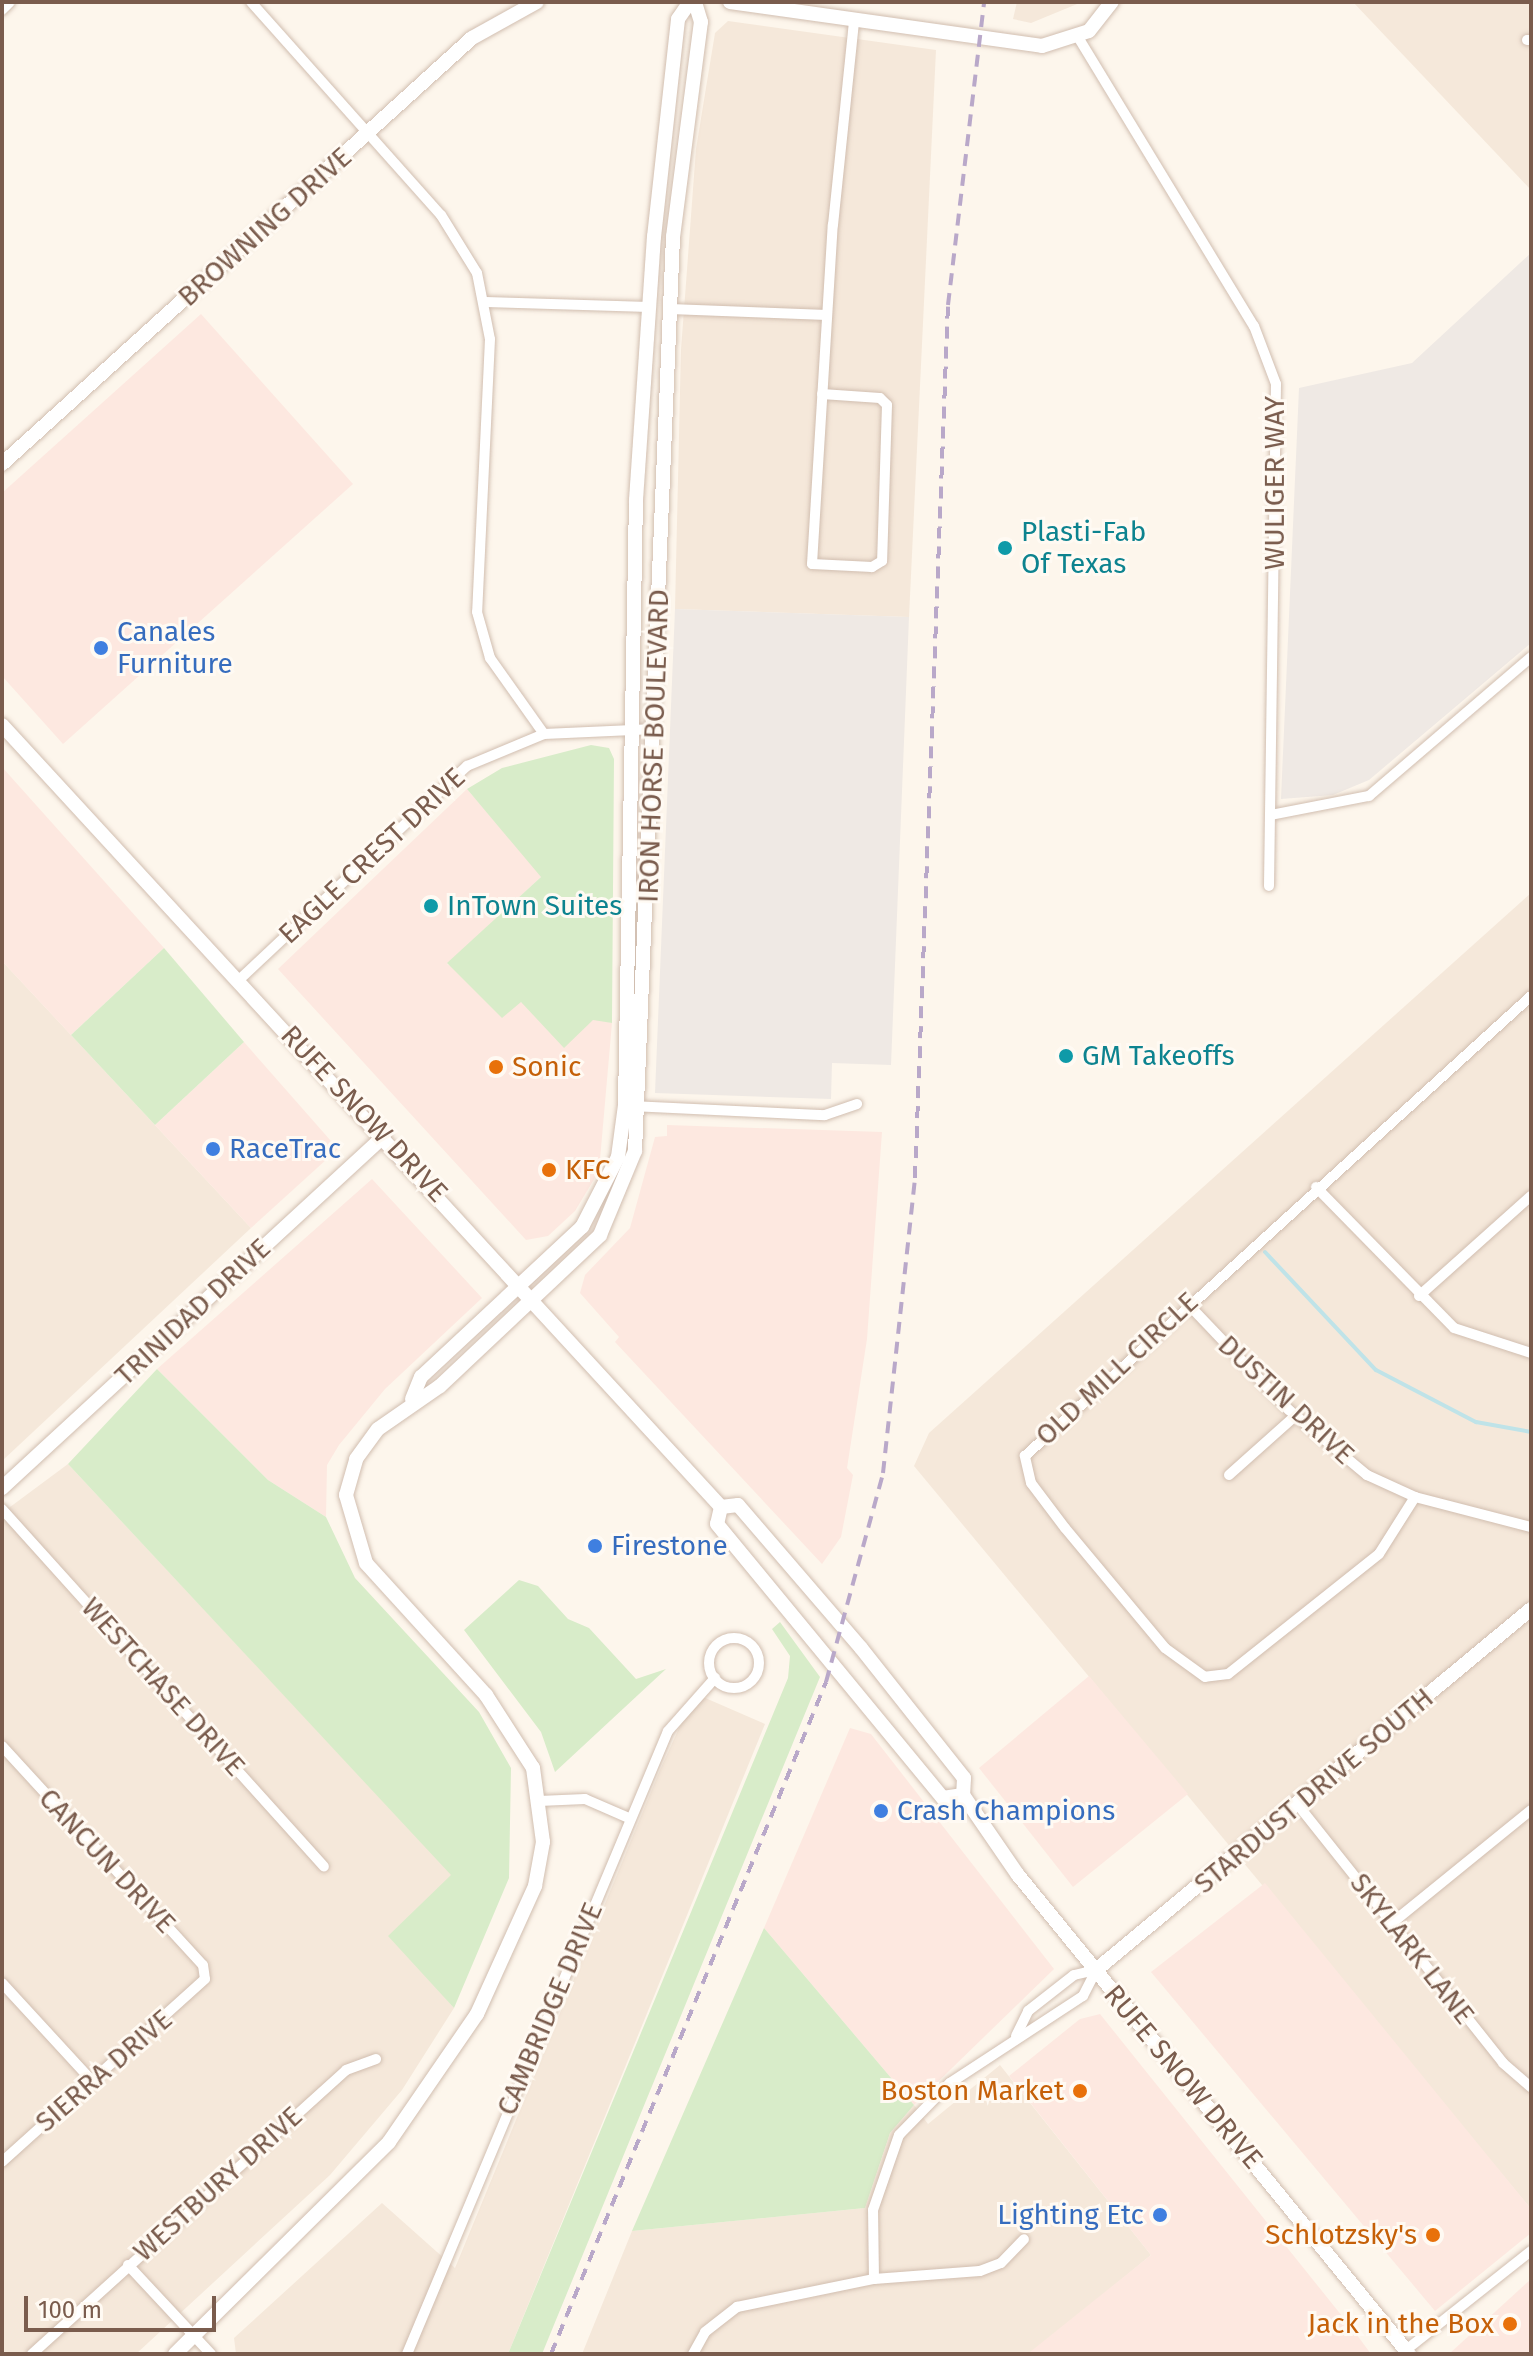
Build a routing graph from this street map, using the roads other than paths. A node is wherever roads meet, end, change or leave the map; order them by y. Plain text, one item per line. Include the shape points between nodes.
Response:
1 (10, 2) edge
2 (251, 2) edge
3 (537, 2) edge
4 (692, 2) edge
5 (730, 2) edge
6 (1112, 2) edge
7 (2, 10) edge
8 (854, 21) junction
9 (1078, 37) junction
10 (369, 134) junction
11 (486, 302) junction
12 (649, 307) junction
13 (670, 309) junction
14 (827, 315) junction
15 (822, 394) junction
16 (2, 464) edge
17 (1531, 657) edge
18 (655, 729) junction
19 (631, 730) junction
20 (4, 731) edge
21 (544, 734) junction
22 (1271, 815) junction
23 (1269, 886) dead end
24 (239, 980) junction
25 (1531, 996) edge
26 (857, 1104) dead end
27 (625, 1105) junction
28 (642, 1107) junction
29 (384, 1136) junction
30 (1316, 1187) junction
31 (1531, 1196) edge
32 (522, 1285) junction
33 (1419, 1296) junction
34 (537, 1299) junction
35 (1187, 1303) junction
36 (1531, 1353) edge
37 (412, 1399) junction
38 (1295, 1416) junction
39 (1229, 1475) dead end
40 (2, 1488) edge
41 (1415, 1497) junction
42 (721, 1507) junction
43 (2, 1509) edge
44 (1531, 1527) edge
45 (1531, 1609) edge
46 (715, 1678) junction
47 (2, 1746) edge
48 (963, 1795) junction
49 (539, 1801) junction
50 (1298, 1805) junction
51 (1531, 1810) edge
52 (629, 1818) junction
53 (324, 1866) dead end
54 (1392, 1923) junction
55 (1096, 1970) junction
56 (205, 1979) joint
57 (2, 1983) edge
58 (1016, 2036) junction
59 (376, 2059) dead end
60 (92, 2081) junction
61 (1531, 2087) edge
62 (2, 2162) edge
63 (1024, 2239) dead end
64 (1531, 2251) edge
65 (128, 2265) junction
66 (874, 2279) junction
67 (195, 2336) junction
68 (1408, 2352) edge
69 (32, 2354) edge
70 (175, 2354) edge
71 (211, 2354) edge
72 (407, 2354) edge
73 (693, 2354) edge

1 - 7 street
2 - 10 street
3 - 10 street, BROWNING DRIVE via 472,38
4 - 12 street, IRON HORSE BOULEVARD via 678,19
4 - 13 street, IRON HORSE BOULEVARD via 701,22
5 - 8 street
6 - 9 street
8 - 9 street via 1018,45
8 - 14 street
9 - 22 street, WULIGER WAY via 1254,326 1276,384
10 - 11 street via 452,228
10 - 16 street, BROWNING DRIVE
11 - 12 street
11 - 21 street via 490,339 477,612 490,658
12 - 13 street
12 - 19 street, IRON HORSE BOULEVARD
13 - 14 street
13 - 18 street, IRON HORSE BOULEVARD
14 - 15 street
15 - 15 street via 812,564 872,567 882,561 887,405 880,398
17 - 22 street via 1369,796
18 - 19 street, EAGLE CREST DRIVE
18 - 28 street, IRON HORSE BOULEVARD
19 - 21 street, EAGLE CREST DRIVE
19 - 27 street, IRON HORSE BOULEVARD
20 - 24 street, RUFE SNOW DRIVE
21 - 24 street, EAGLE CREST DRIVE via 493,750 448,778
22 - 23 street, WULIGER WAY
24 - 29 street, RUFE SNOW DRIVE
25 - 30 street, OLD MILL CIRCLE
26 - 28 street via 825,1115
27 - 28 street
27 - 32 street, IRON HORSE BOULEVARD via 618,1157 596,1211
28 - 34 street, IRON HORSE BOULEVARD via 611,1218
29 - 32 street, RUFE SNOW DRIVE
29 - 40 street, TRINIDAD DRIVE
30 - 33 street
30 - 35 street, OLD MILL CIRCLE
31 - 33 street
32 - 34 street, RUFE SNOW DRIVE
32 - 37 street, IRON HORSE BOULEVARD via 421,1377
33 - 36 street via 1468,1336
34 - 37 street, IRON HORSE BOULEVARD via 440,1386
34 - 42 street, RUFE SNOW DRIVE
35 - 38 street, DUSTIN DRIVE
35 - 41 street, OLD MILL CIRCLE via 1047,1429 1025,1456 1025,1471 1187,1670 1222,1677 1252,1656 1379,1554
37 - 49 street, IRON HORSE BOULEVARD via 356,1459 346,1495 352,1529 366,1563 516,1737
38 - 39 street
38 - 41 street, DUSTIN DRIVE via 1367,1475
41 - 44 street, DUSTIN DRIVE
42 - 48 street, RUFE SNOW DRIVE via 738,1505 838,1619 964,1778
42 - 48 street, RUFE SNOW DRIVE via 717,1524 943,1798
43 - 53 street, WESTCHASE DRIVE
45 - 50 street, STARDUST DRIVE SOUTH
46 - 46 street via 731,1687 750,1682 759,1663 755,1649 738,1638 717,1645 710,1657
46 - 52 street, CAMBRIDGE DRIVE via 668,1731
47 - 56 street, CANCUN DRIVE via 203,1965
48 - 55 street, RUFE SNOW DRIVE
49 - 52 street via 585,1799
49 - 67 street, IRON HORSE BOULEVARD via 543,1842 535,1886 455,2048 357,2177
50 - 54 street, SKYLARK LANE
50 - 55 street, STARDUST DRIVE SOUTH
51 - 54 street
52 - 72 street, CAMBRIDGE DRIVE
54 - 61 street, SKYLARK LANE via 1503,2063
55 - 58 street via 1083,1996 1041,2028
55 - 58 street via 1074,1975 1028,2011
55 - 68 street, RUFE SNOW DRIVE
56 - 60 street, SIERRA DRIVE
57 - 60 street
58 - 66 street via 950,2083 899,2135 875,2199
59 - 65 street, WESTBURY DRIVE via 346,2070
60 - 62 street, SIERRA DRIVE
63 - 66 street via 1001,2263 980,2271
64 - 68 street
65 - 67 street
65 - 69 street, WESTBURY DRIVE
66 - 73 street via 737,2307 705,2332
67 - 70 street, IRON HORSE BOULEVARD
67 - 71 street

